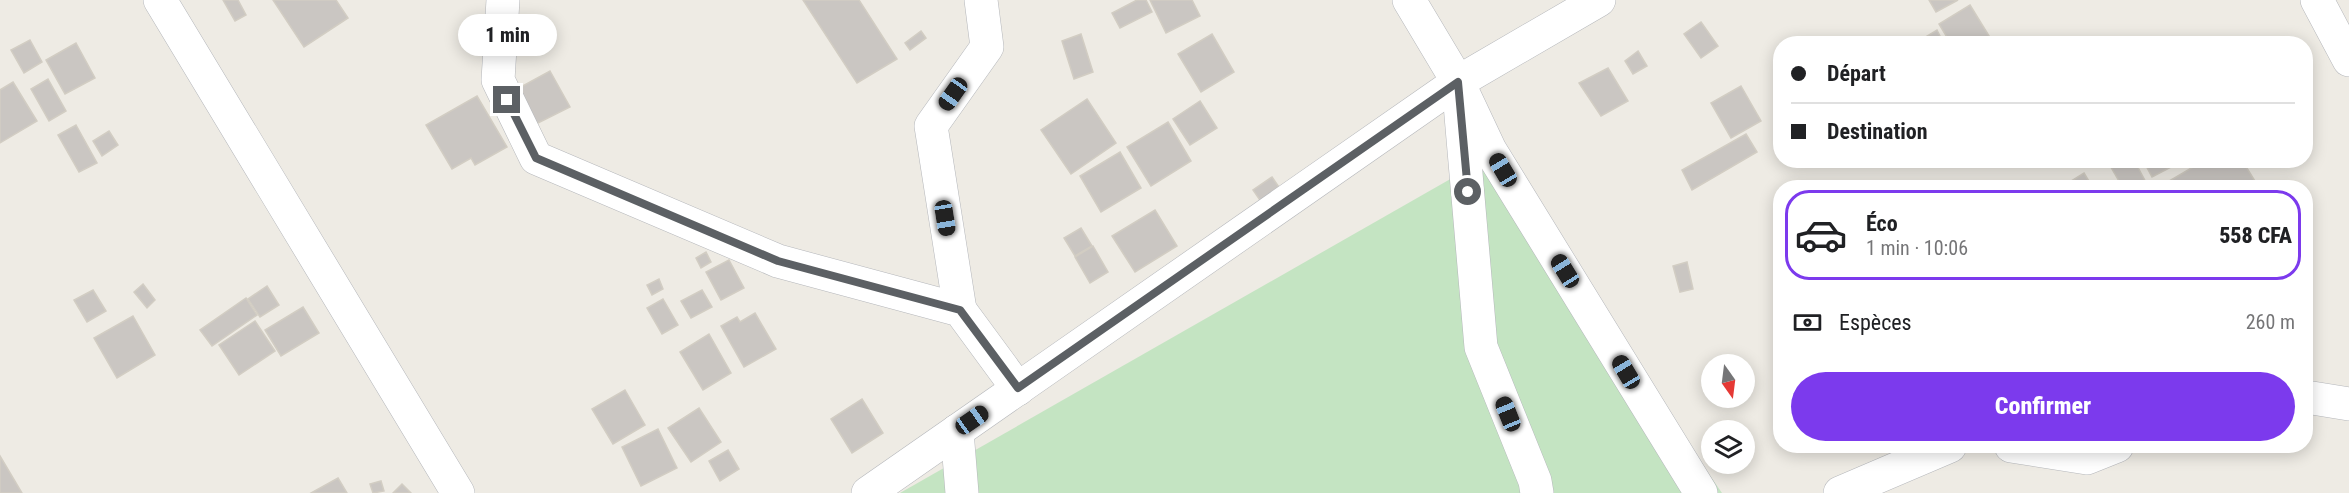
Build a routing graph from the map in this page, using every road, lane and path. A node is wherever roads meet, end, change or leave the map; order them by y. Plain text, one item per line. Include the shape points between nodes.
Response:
1 (160, 0) edge
2 (503, 0) edge
3 (981, 0) edge
4 (1409, 0) edge
5 (1599, 0) edge
6 (2317, 0) edge
7 (2349, 60) edge
8 (1458, 82) junction
9 (960, 310) junction
10 (1018, 388) junction
11 (2313, 398) edge
12 (2349, 404) edge
13 (957, 431) junction
14 (1934, 453) edge
15 (2055, 453) edge
16 (2100, 453) edge
17 (458, 493) edge
18 (868, 493) edge
19 (962, 493) edge
20 (1537, 493) edge
21 (1701, 493) edge
22 (1840, 493) edge

1 - 17 street
2 - 9 street via 498,80 536,158 778,261
3 - 9 street via 987,47 931,126
4 - 8 street
5 - 8 street
6 - 7 street
8 - 10 street
8 - 20 street via 1481,347
8 - 21 street via 1490,150
9 - 10 street
10 - 13 street
11 - 12 street
13 - 18 street
13 - 19 street
14 - 22 street
15 - 16 street via 2087,458

